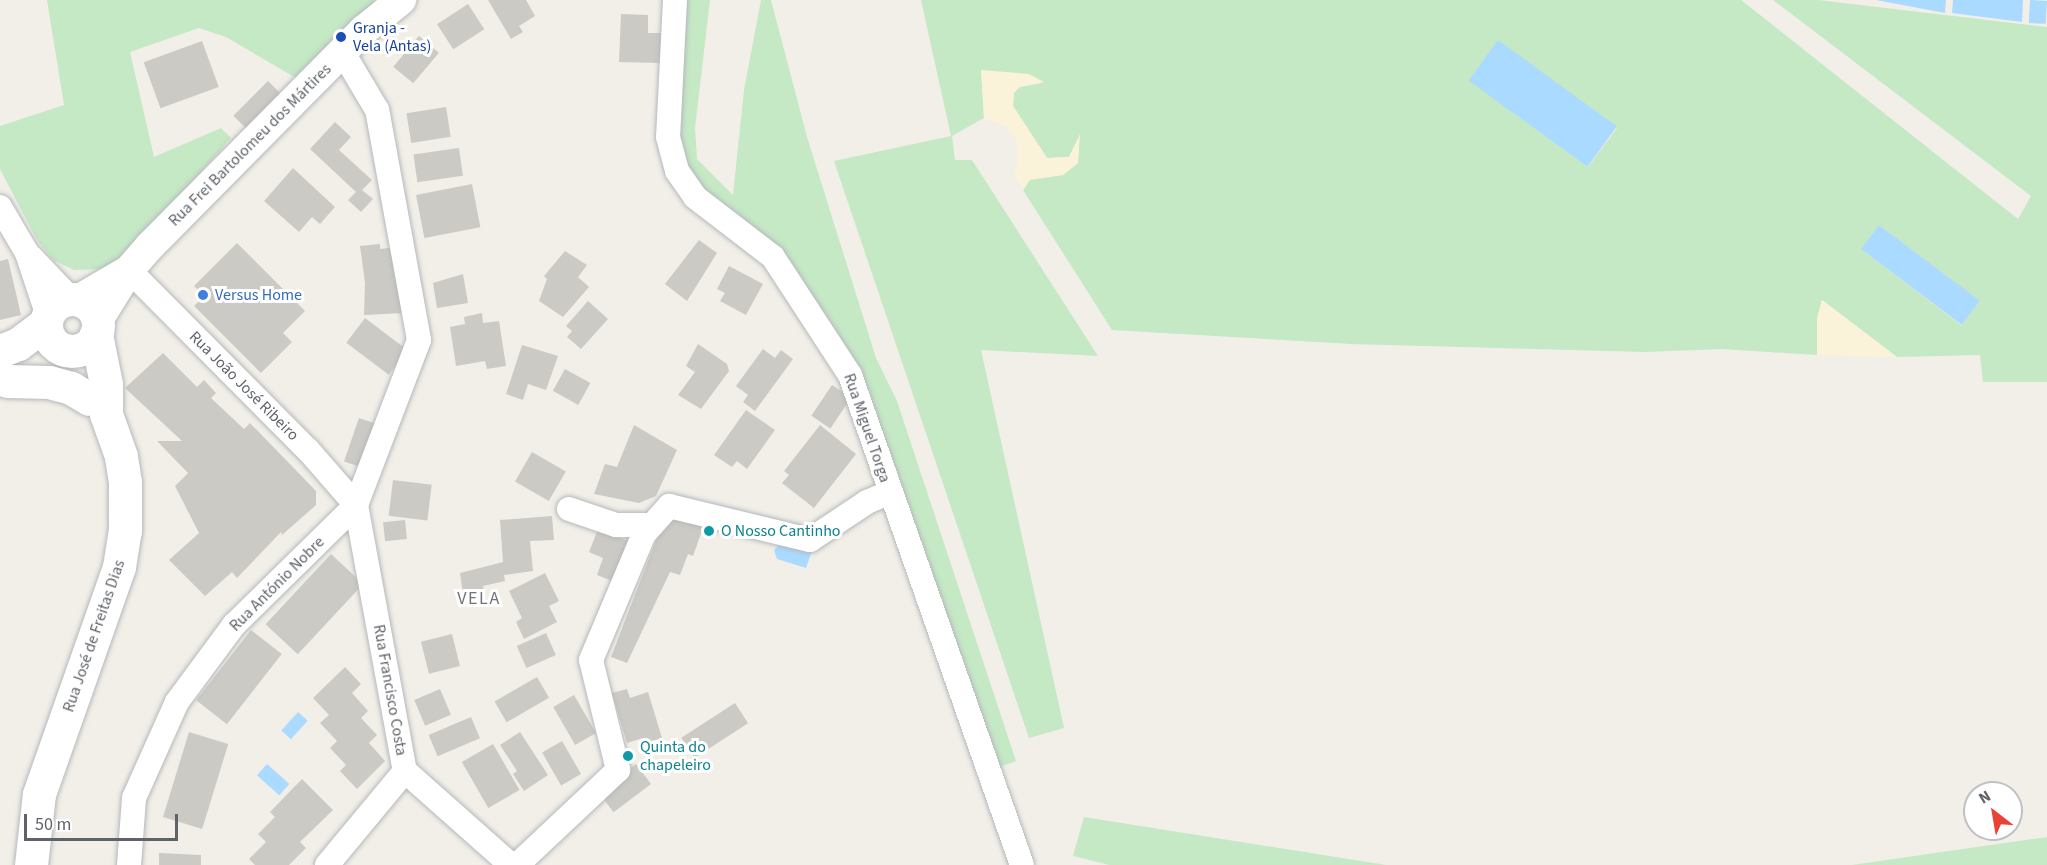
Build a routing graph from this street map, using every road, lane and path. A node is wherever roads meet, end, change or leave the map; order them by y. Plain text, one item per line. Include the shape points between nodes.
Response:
1 (401, 0) edge
2 (675, 0) edge
3 (342, 51) junction
4 (0, 207) edge
5 (129, 270) junction
6 (71, 324) junction
7 (2, 371) edge
8 (98, 407) junction
9 (890, 492) junction
10 (356, 505) junction
11 (569, 509) dead end
12 (652, 525) junction
13 (405, 771) junction
14 (32, 865) edge
15 (129, 865) edge
16 (327, 865) edge
17 (511, 865) edge
18 (517, 865) edge
19 (1022, 865) edge

1 - 3 street, Rua Frei Bartolomeu dos Mártires
2 - 9 street, Rua Miguel Torga via 668,137 677,171 695,197 772,257 803,299 850,375
3 - 5 street, Rua Frei Bartolomeu dos Mártires
3 - 10 street via 377,110 419,340
4 - 6 street
5 - 6 street, Rua Frei Bartolomeu dos Mártires
5 - 10 street, Rua João José Ribeiro via 308,450
6 - 7 main road
6 - 8 main road, Rua José de Freitas Dias via 106,384
7 - 8 main road via 71,388
8 - 14 main road, Rua José de Freitas Dias via 121,456 125,482 121,555 39,794
9 - 12 street via 867,502 810,540 669,506
9 - 19 street, Rua Miguel Torga
10 - 13 street, Rua Francisco Costa
10 - 15 street, Rua António Nobre via 234,625 177,702 134,798
11 - 12 street via 616,525
12 - 18 street via 644,534 591,660 618,770
13 - 16 street
13 - 17 street, Rua Francisco Costa

